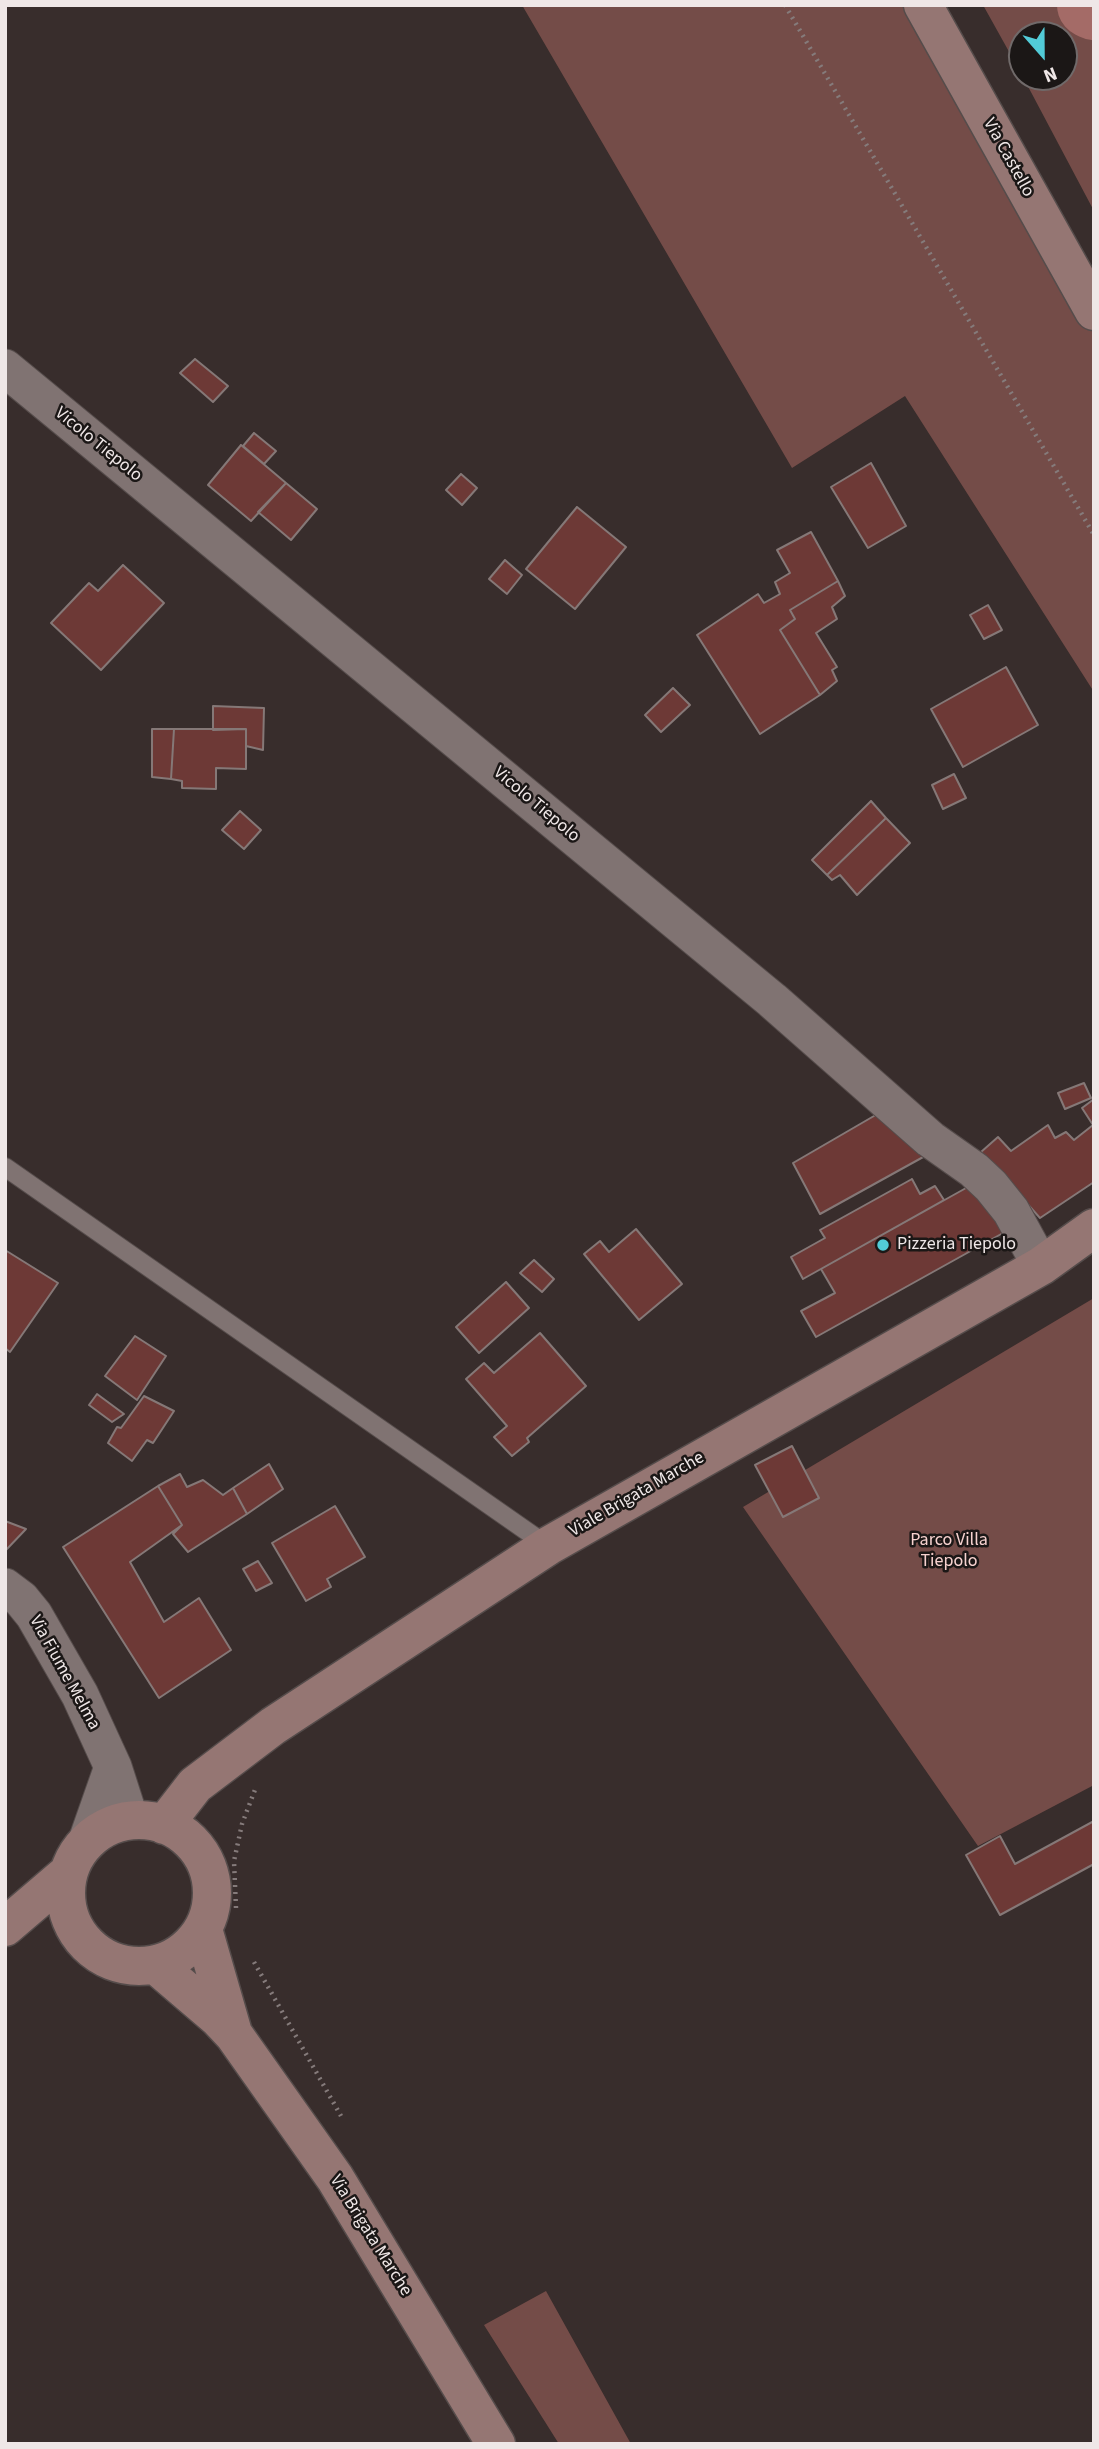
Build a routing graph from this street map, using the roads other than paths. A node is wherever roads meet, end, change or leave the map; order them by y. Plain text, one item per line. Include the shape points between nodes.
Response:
1 (923, 5) edge
2 (1094, 310) edge
3 (5, 368) edge
4 (5, 1167) edge
5 (1094, 1228) edge
6 (1041, 1266) junction
7 (548, 1546) junction
8 (5, 1587) edge
9 (113, 1767) junction
10 (195, 1785) junction
11 (147, 1822) junction
12 (87, 1840) junction
13 (200, 1852) junction
14 (67, 1874) junction
15 (72, 1924) junction
16 (5, 1927) edge
17 (203, 1929) junction
18 (5, 1936) edge
19 (156, 1965) junction
20 (234, 2035) junction
21 (496, 2444) edge

1 - 2 street, Via Castello
3 - 6 street, Vicolo Tiepolo via 772,1000 930,1139 974,1170 1011,1212
4 - 7 lane
5 - 6 street, Viale Brigata Marche
6 - 7 street, Viale Brigata Marche
7 - 10 street, Viale Brigata Marche via 273,1726
8 - 9 street, Via Fiume Melma via 21,1599 46,1635
9 - 11 street, Via Fiume Melma
9 - 12 street
10 - 11 street, Viale Brigata Marche
10 - 13 street
11 - 12 street via 115,1824
11 - 13 street via 184,1836
12 - 14 street
13 - 17 street via 212,1890
14 - 15 street via 65,1900
14 - 16 street
15 - 18 street
15 - 19 street via 86,1945 107,1960 131,1966
17 - 19 street via 191,1945
17 - 20 street, Via Brigata Marche
19 - 20 street, Via Brigata Marche
20 - 21 street, Via Brigata Marche via 335,2178

